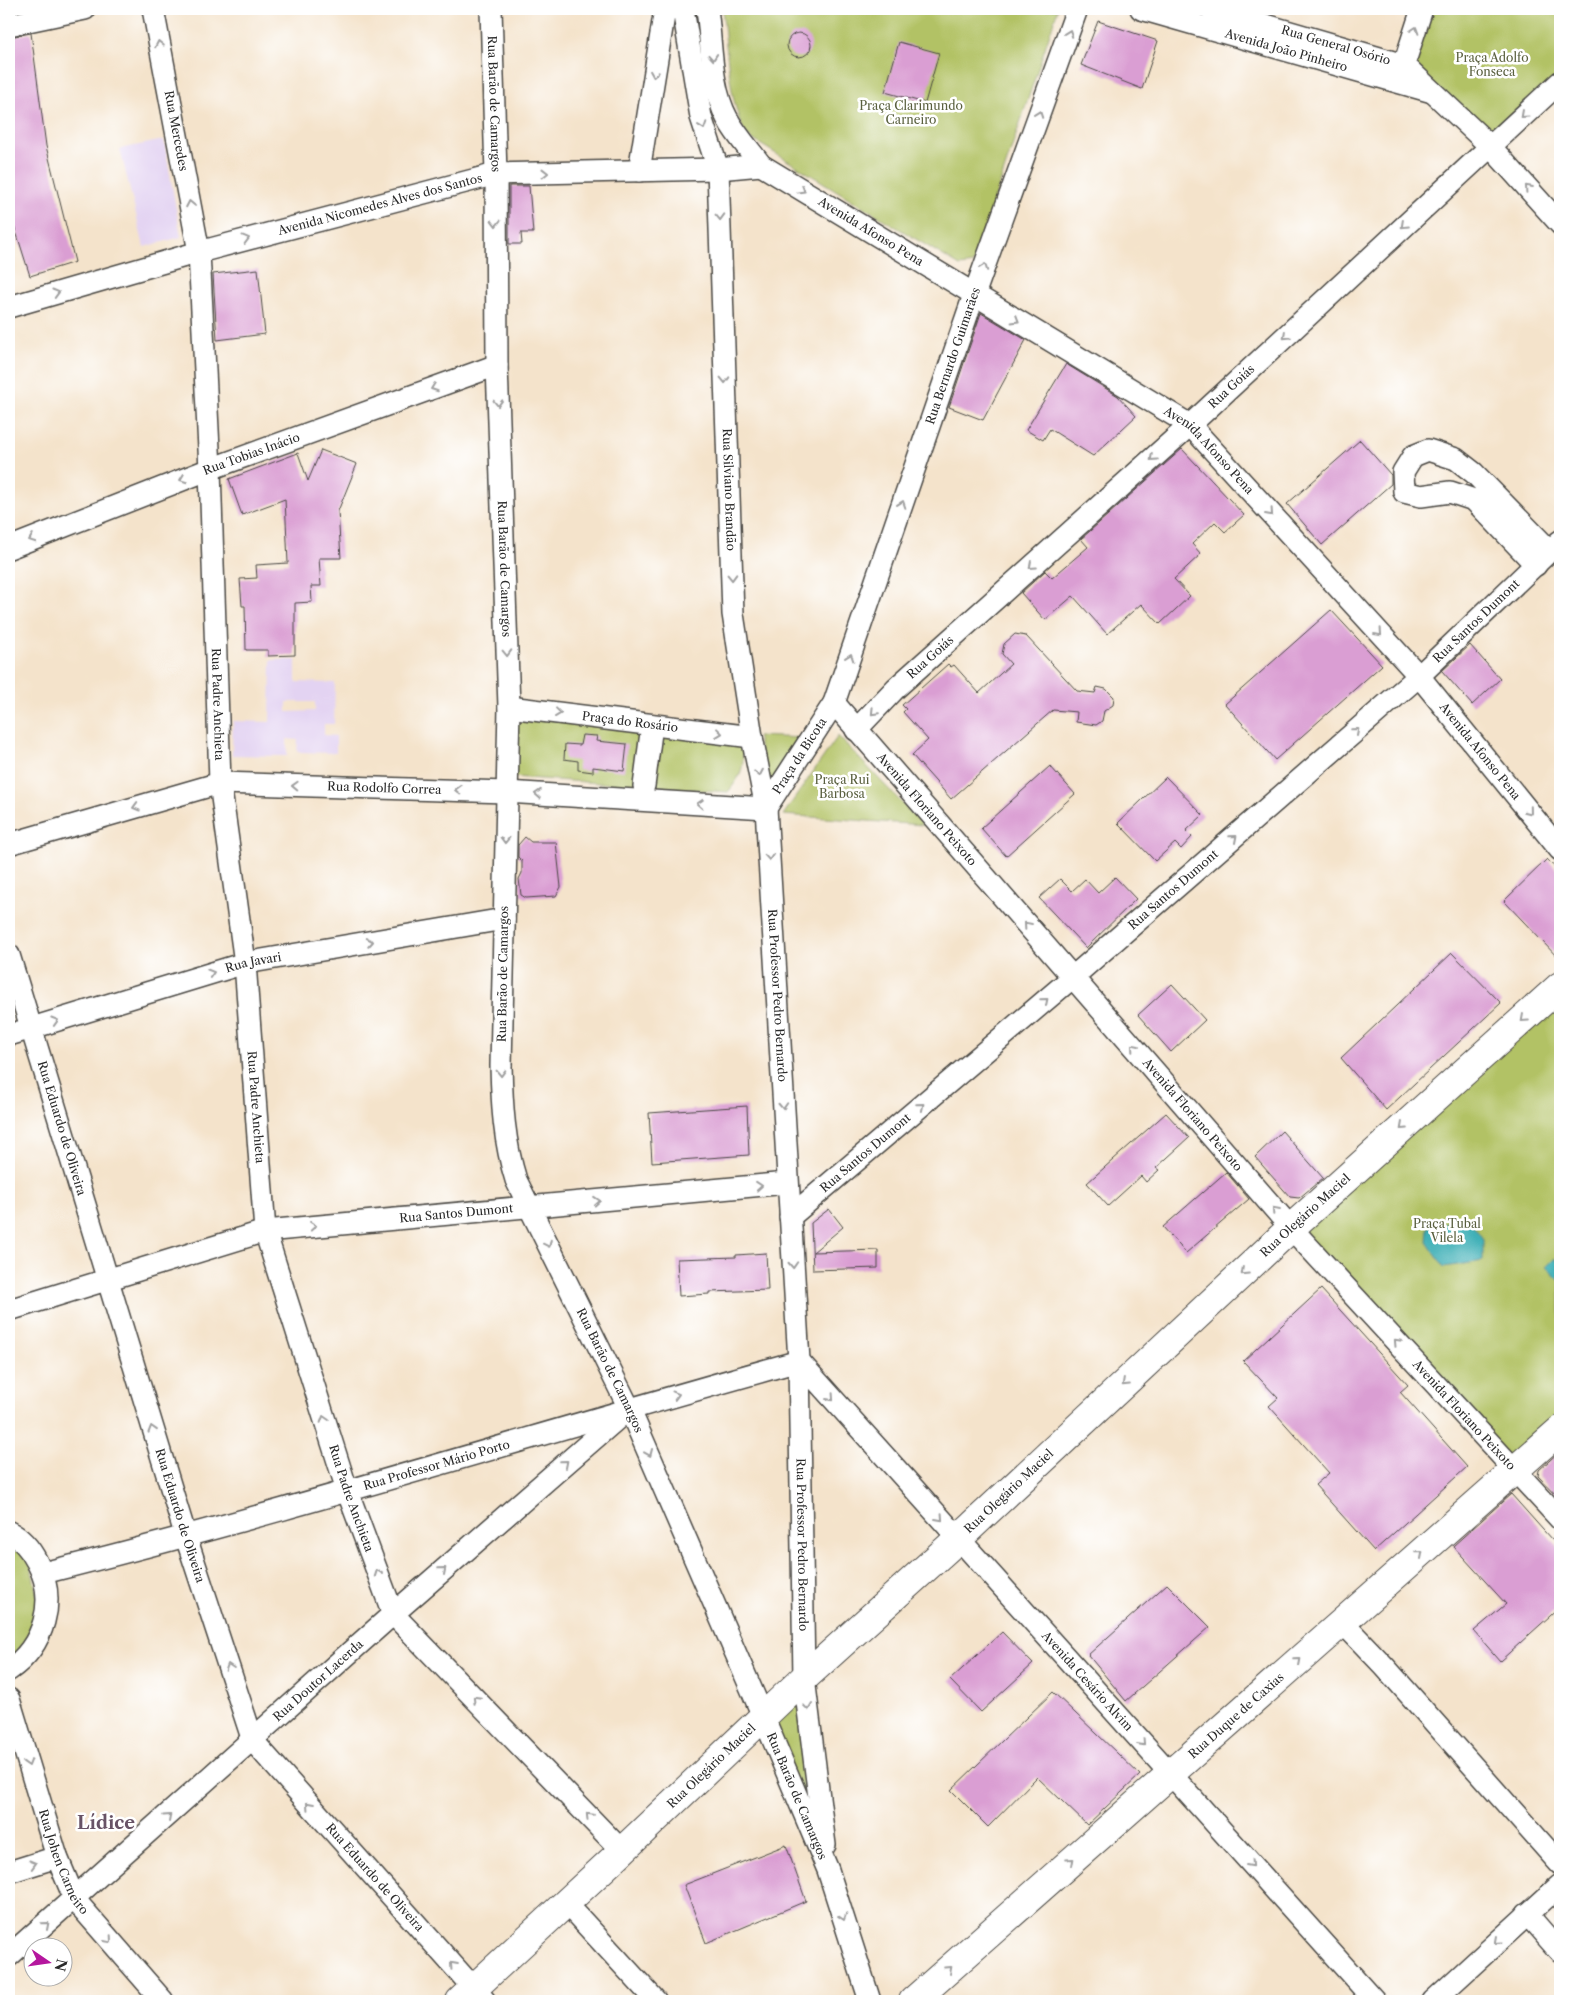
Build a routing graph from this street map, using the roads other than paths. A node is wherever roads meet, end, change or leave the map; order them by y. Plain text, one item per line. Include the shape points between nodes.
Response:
1 (85, 9) edge
2 (153, 9) edge
3 (491, 9) edge
4 (665, 9) edge
5 (683, 9) edge
6 (707, 9) edge
7 (1077, 9) edge
8 (1141, 9) edge
9 (1211, 9) edge
10 (1422, 9) edge
11 (9, 25) edge
12 (1401, 75) junction
13 (1560, 82) edge
14 (1489, 145) junction
15 (761, 165) junction
16 (718, 169) junction
17 (639, 171) junction
18 (496, 174) junction
19 (1560, 224) edge
20 (199, 252) junction
21 (974, 295) junction
22 (9, 307) edge
23 (497, 365) junction
24 (1190, 426) junction
25 (210, 469) junction
26 (9, 548) edge
27 (1548, 552) edge
28 (1419, 676) junction
29 (834, 703) junction
30 (509, 707) junction
31 (652, 725) junction
32 (856, 730) junction
33 (752, 737) junction
34 (220, 784) junction
35 (644, 786) dead end
36 (506, 792) junction
37 (766, 808) junction
38 (9, 844) edge
39 (1560, 850) edge
40 (504, 919) junction
41 (9, 955) edge
42 (245, 963) junction
43 (1073, 977) junction
44 (1560, 986) edge
45 (31, 1028) junction
46 (9, 1035) edge
47 (787, 1183) junction
48 (530, 1207) junction
49 (790, 1217) junction
50 (1291, 1228) junction
51 (265, 1231) junction
52 (107, 1281) junction
53 (9, 1310) edge
54 (799, 1361) junction
55 (629, 1408) junction
56 (1560, 1430) edge
57 (1516, 1470) junction
58 (347, 1490) junction
59 (1560, 1520) edge
60 (9, 1532) edge
61 (186, 1538) junction
62 (958, 1539) junction
63 (43, 1573) junction
64 (393, 1614) junction
65 (1342, 1622) junction
66 (9, 1670) edge
67 (804, 1678) junction
68 (9, 1699) edge
69 (762, 1716) junction
70 (253, 1741) junction
71 (1169, 1773) junction
72 (622, 1851) junction
73 (58, 1857) junction
74 (1560, 1864) edge
75 (828, 1870) junction
76 (9, 1872) edge
77 (1560, 1884) edge
78 (75, 1900) junction
79 (566, 1903) junction
80 (1528, 1914) junction
81 (1560, 1952) edge
82 (9, 1956) edge
83 (473, 1997) edge
84 (163, 2001) edge
85 (656, 2001) edge
86 (870, 2001) edge
87 (913, 2001) edge
88 (1375, 2001) edge
89 (1433, 2001) edge

1 - 11 street
20 -> 2 street, Rua Mercedes
3 - 18 street, Rua Barão de Camargos
4 -> 17 street
5 -> 16 street, Rua Silviano Brandão via 700,118
6 -> 15 street via 715,82 722,105 727,118
21 -> 7 street, Rua Bernardo Guimarães
8 - 12 street, Avenida João Pinheiro
9 - 12 street, Rua General Osório
12 -> 10 street
12 - 14 street, Avenida João Pinheiro via 1432,92
13 -> 14 street, Rua Goiás
19 -> 14 street, Avenida João Pinheiro
14 -> 24 street, Rua Goiás
15 - 16 street, Avenida Nicomedes Alves dos Santos
15 -> 21 street, Avenida Afonso Pena
16 - 17 street, Avenida Nicomedes Alves dos Santos
16 -> 33 street, Rua Silviano Brandão via 733,614
18 -> 17 street, Avenida Nicomedes Alves dos Santos
20 -> 18 street, Avenida Nicomedes Alves dos Santos
18 -> 23 street, Rua Barão de Camargos
22 -> 20 street, Avenida Nicomedes Alves dos Santos
20 - 25 street, Rua Padre Anchieta
21 -> 24 street, Avenida Afonso Pena
29 -> 21 street, Rua Bernardo Guimarães
23 -> 25 street, Rua Tobias Inácio
23 -> 30 street, Rua Barão de Camargos
24 -> 28 street, Avenida Afonso Pena
24 -> 32 street, Rua Goiás via 896,688
25 -> 26 street, Rua Tobias Inácio
25 - 34 street, Rua Padre Anchieta
27 - 27 street via 1474,473 1456,459 1428,450 1413,456 1403,472 1404,492 1421,496 1450,492 1474,500
27 - 28 street, Rua Santos Dumont
28 -> 39 street, Avenida Afonso Pena
43 -> 28 street, Rua Santos Dumont
29 - 32 street, Avenida Floriano Peixoto
29 - 37 street, Praça da Bicota
30 -> 31 street, Praça do Rosário
30 - 36 street, Rua Barão de Camargos
31 -> 33 street, Praça do Rosário
31 - 35 street
43 -> 32 street, Avenida Floriano Peixoto
33 -> 37 street, Rua Silviano Brandão
36 -> 34 street, Rua Rodolfo Correa
34 -> 38 street, Rua Rodolfo Correa
34 - 42 street, Rua Padre Anchieta
37 -> 36 street, Rua Rodolfo Correa
36 -> 40 street, Rua Barão de Camargos
37 -> 47 street, Rua Professor Pedro Bernardo
42 -> 40 street, Rua Javari
40 -> 48 street, Rua Barão de Camargos via 502,1114 509,1157
41 - 45 street, Rua Eduardo de Oliveira
45 -> 42 street, Rua Javari
42 - 51 street, Rua Padre Anchieta
49 -> 43 street, Rua Santos Dumont
50 -> 43 street, Avenida Floriano Peixoto
44 -> 50 main road, Rua Olegário Maciel
45 - 46 street, Rua Javari
45 - 52 street, Rua Eduardo de Oliveira
48 -> 47 street, Rua Santos Dumont
47 - 49 street
51 -> 48 street, Rua Santos Dumont
48 -> 55 street, Rua Barão de Camargos
49 -> 54 street, Rua Professor Pedro Bernardo
57 -> 50 street, Avenida Floriano Peixoto
50 -> 62 main road, Rua Olegário Maciel
51 - 52 street, Rua Santos Dumont
58 -> 51 street, Rua Padre Anchieta
52 - 53 street, Rua Santos Dumont
61 -> 52 street, Rua Eduardo de Oliveira
55 -> 54 street, Rua Professor Mário Porto
54 -> 62 street, Avenida Cesário Alvim
54 - 67 street, Rua Professor Pedro Bernardo
55 - 58 street, Rua Professor Mário Porto
64 -> 55 street, Rua Doutor Lacerda
55 -> 69 street, Rua Barão de Camargos
56 - 57 main road, Rua Duque de Caxias
57 - 59 street, Avenida Floriano Peixoto
65 -> 57 main road, Rua Duque de Caxias
58 - 61 street, Rua Professor Mário Porto
64 -> 58 street, Rua Padre Anchieta
60 - 63 street via 31,1551
61 - 63 street, Rua Professor Mário Porto
70 -> 61 street, Rua Eduardo de Oliveira
62 - 67 main road, Rua Olegário Maciel
62 -> 71 street, Avenida Cesário Alvim
63 - 66 street via 47,1596 45,1620 36,1643
64 - 70 street, Rua Doutor Lacerda
72 -> 64 street, Rua Padre Anchieta
71 -> 65 main road, Rua Duque de Caxias
65 - 74 street
67 - 69 main road, Rua Olegário Maciel
67 -> 75 street, Rua Professor Pedro Bernardo
68 -> 73 street, Rua Johen Carneiro
69 - 72 main road, Rua Olegário Maciel
69 - 75 street, Rua Barão de Camargos
78 -> 70 street, Rua Doutor Lacerda
83 -> 70 street, Rua Eduardo de Oliveira
87 -> 71 main road, Rua Duque de Caxias
71 -> 88 street, Avenida Cesário Alvim
72 - 79 main road, Rua Olegário Maciel
76 -> 73 street
73 - 78 street, Rua Johen Carneiro
75 -> 86 street
77 - 80 street
82 -> 78 street, Rua Doutor Lacerda
78 -> 84 street, Rua Johen Carneiro
79 - 83 main road, Rua Olegário Maciel
79 - 85 street
80 - 81 street
80 -> 89 street

